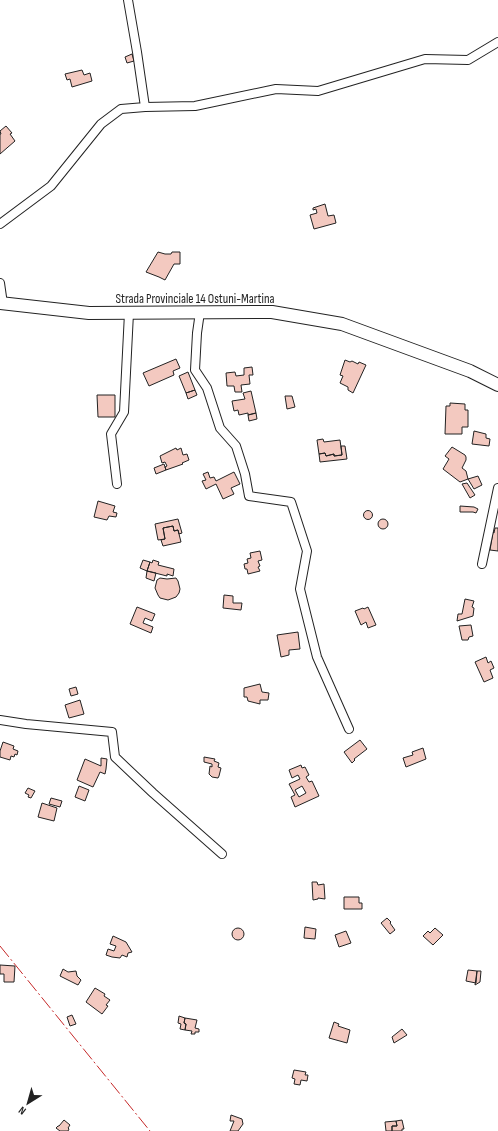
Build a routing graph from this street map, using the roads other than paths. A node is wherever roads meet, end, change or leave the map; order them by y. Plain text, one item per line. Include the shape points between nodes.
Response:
1 (128, 0) edge
2 (498, 42) edge
3 (145, 107) junction
4 (0, 224) edge
5 (0, 283) edge
6 (1, 304) edge
7 (200, 312) junction
8 (129, 313) junction
9 (498, 385) edge
10 (117, 484) dead end
11 (498, 488) edge
12 (482, 564) dead end
13 (0, 720) edge
14 (349, 730) dead end
15 (222, 854) dead end

1 - 3 street
2 - 3 street via 468,60 426,59 318,91 276,89 195,106
3 - 4 street via 121,109 101,124 51,186
5 - 6 street
6 - 8 main road, Strada Provinciale 14 Ostuni-Martina via 89,313
7 - 8 main road, Strada Provinciale 14 Ostuni-Martina
7 - 9 main road, Strada Provinciale 14 Ostuni-Martina via 272,312 342,324 470,371
7 - 14 street via 195,370 207,388 220,428 236,446 249,496 291,502 307,551 300,589 317,657
8 - 10 street via 124,412 111,434
11 - 12 street
13 - 15 street via 112,732 115,757

